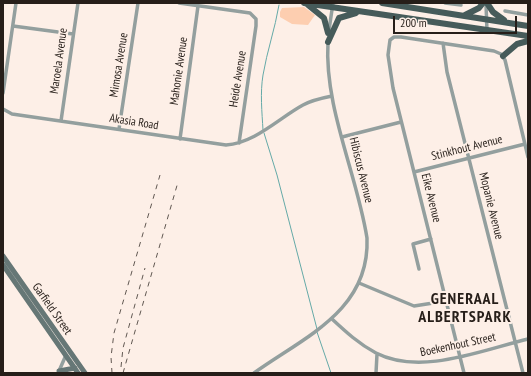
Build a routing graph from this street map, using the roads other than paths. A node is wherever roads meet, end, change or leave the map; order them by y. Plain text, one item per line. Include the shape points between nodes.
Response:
1 (16, 3) edge
2 (78, 3) edge
3 (138, 3) edge
4 (179, 3) edge
5 (305, 3) edge
6 (382, 3) edge
7 (445, 3) edge
8 (485, 3) edge
9 (333, 5) edge
10 (460, 5) dead end
11 (198, 6) junction
12 (359, 12) junction
13 (504, 12) dead end
14 (528, 15) edge
15 (463, 16) junction
16 (488, 19) junction
17 (507, 22) junction
18 (13, 26) junction
19 (528, 26) edge
20 (486, 31) junction
21 (328, 33) junction
22 (73, 34) junction
23 (528, 36) edge
24 (528, 41) edge
25 (328, 42) junction
26 (443, 43) junction
27 (3, 46) edge
28 (9, 47) junction
29 (503, 56) junction
30 (3, 93) edge
31 (332, 96) junction
32 (3, 109) edge
33 (61, 121) junction
34 (401, 122) junction
35 (119, 129) junction
36 (342, 137) junction
37 (180, 139) junction
38 (239, 142) junction
39 (525, 144) junction
40 (528, 157) edge
41 (469, 158) junction
42 (414, 172) junction
43 (431, 239) junction
44 (3, 256) edge
45 (3, 266) edge
46 (419, 270) dead end
47 (359, 283) junction
48 (446, 300) junction
49 (332, 319) junction
50 (528, 340) edge
51 (516, 342) junction
52 (68, 353) junction
53 (377, 354) junction
54 (460, 356) junction
55 (77, 371) edge
56 (59, 372) edge
57 (85, 373) edge
58 (254, 373) edge
59 (376, 373) edge
60 (464, 373) edge
61 (523, 373) edge

1 - 18 street
2 - 22 street, Maroela Avenue
3 - 35 street, Mimosa Avenue
4 - 11 street
5 - 9 main road
5 - 21 main road via 324,18
6 - 15 main road
7 - 10 street
8 - 15 main road
8 - 16 street
8 - 17 main road
9 - 12 main road
9 - 21 street, Hibiscus Avenue
11 - 37 street, Mahonie Avenue
11 - 38 street, Heide Avenue via 251,14 256,19
12 - 20 main road
12 - 25 main road via 339,18
13 - 14 street
15 - 16 main road
16 - 17 main road
16 - 20 street
17 - 19 main road
18 - 22 street
18 - 28 street
20 - 23 main road
21 - 25 street, Hibiscus Avenue
22 - 33 street, Maroela Avenue
24 - 29 main road via 517,44
25 - 31 street, Hibiscus Avenue via 327,56
26 - 29 street via 494,51
26 - 34 street, Eike Avenue via 392,38 388,48
26 - 41 street, Mopanie Avenue via 447,72
27 - 28 street
28 - 30 street
29 - 39 street
31 - 36 street, Hibiscus Avenue
31 - 38 street, Akasia Road via 303,104 262,131
32 - 33 street, Akasia Road via 12,114
33 - 35 street, Akasia Road
34 - 36 street
34 - 42 street, Eike Avenue
35 - 37 street, Akasia Road
36 - 47 street, Hibiscus Avenue via 367,238 367,254
37 - 38 street, Akasia Road via 221,144
39 - 40 street
39 - 41 street, Stinkhout Avenue
41 - 42 street, Stinkhout Avenue
41 - 51 street, Mopanie Avenue
42 - 43 street, Eike Avenue
43 - 46 street via 413,244
43 - 48 street, Eike Avenue
44 - 52 street, Garfield Street
45 - 52 street, Garfield Street
47 - 48 street via 414,306
47 - 49 street, Hibiscus Avenue
48 - 54 street, Eike Avenue
49 - 53 street, Boekenhout Street via 353,339
49 - 58 street, Hibiscus Avenue
50 - 51 street, Boekenhout Street
51 - 54 street, Boekenhout Street
51 - 61 street, Mopanie Avenue
52 - 55 street, Garfield Street
52 - 56 street
52 - 57 street, Garfield Street
53 - 54 street, Boekenhout Street via 416,364
53 - 59 street
54 - 60 street, Eike Avenue
55 - 56 street

